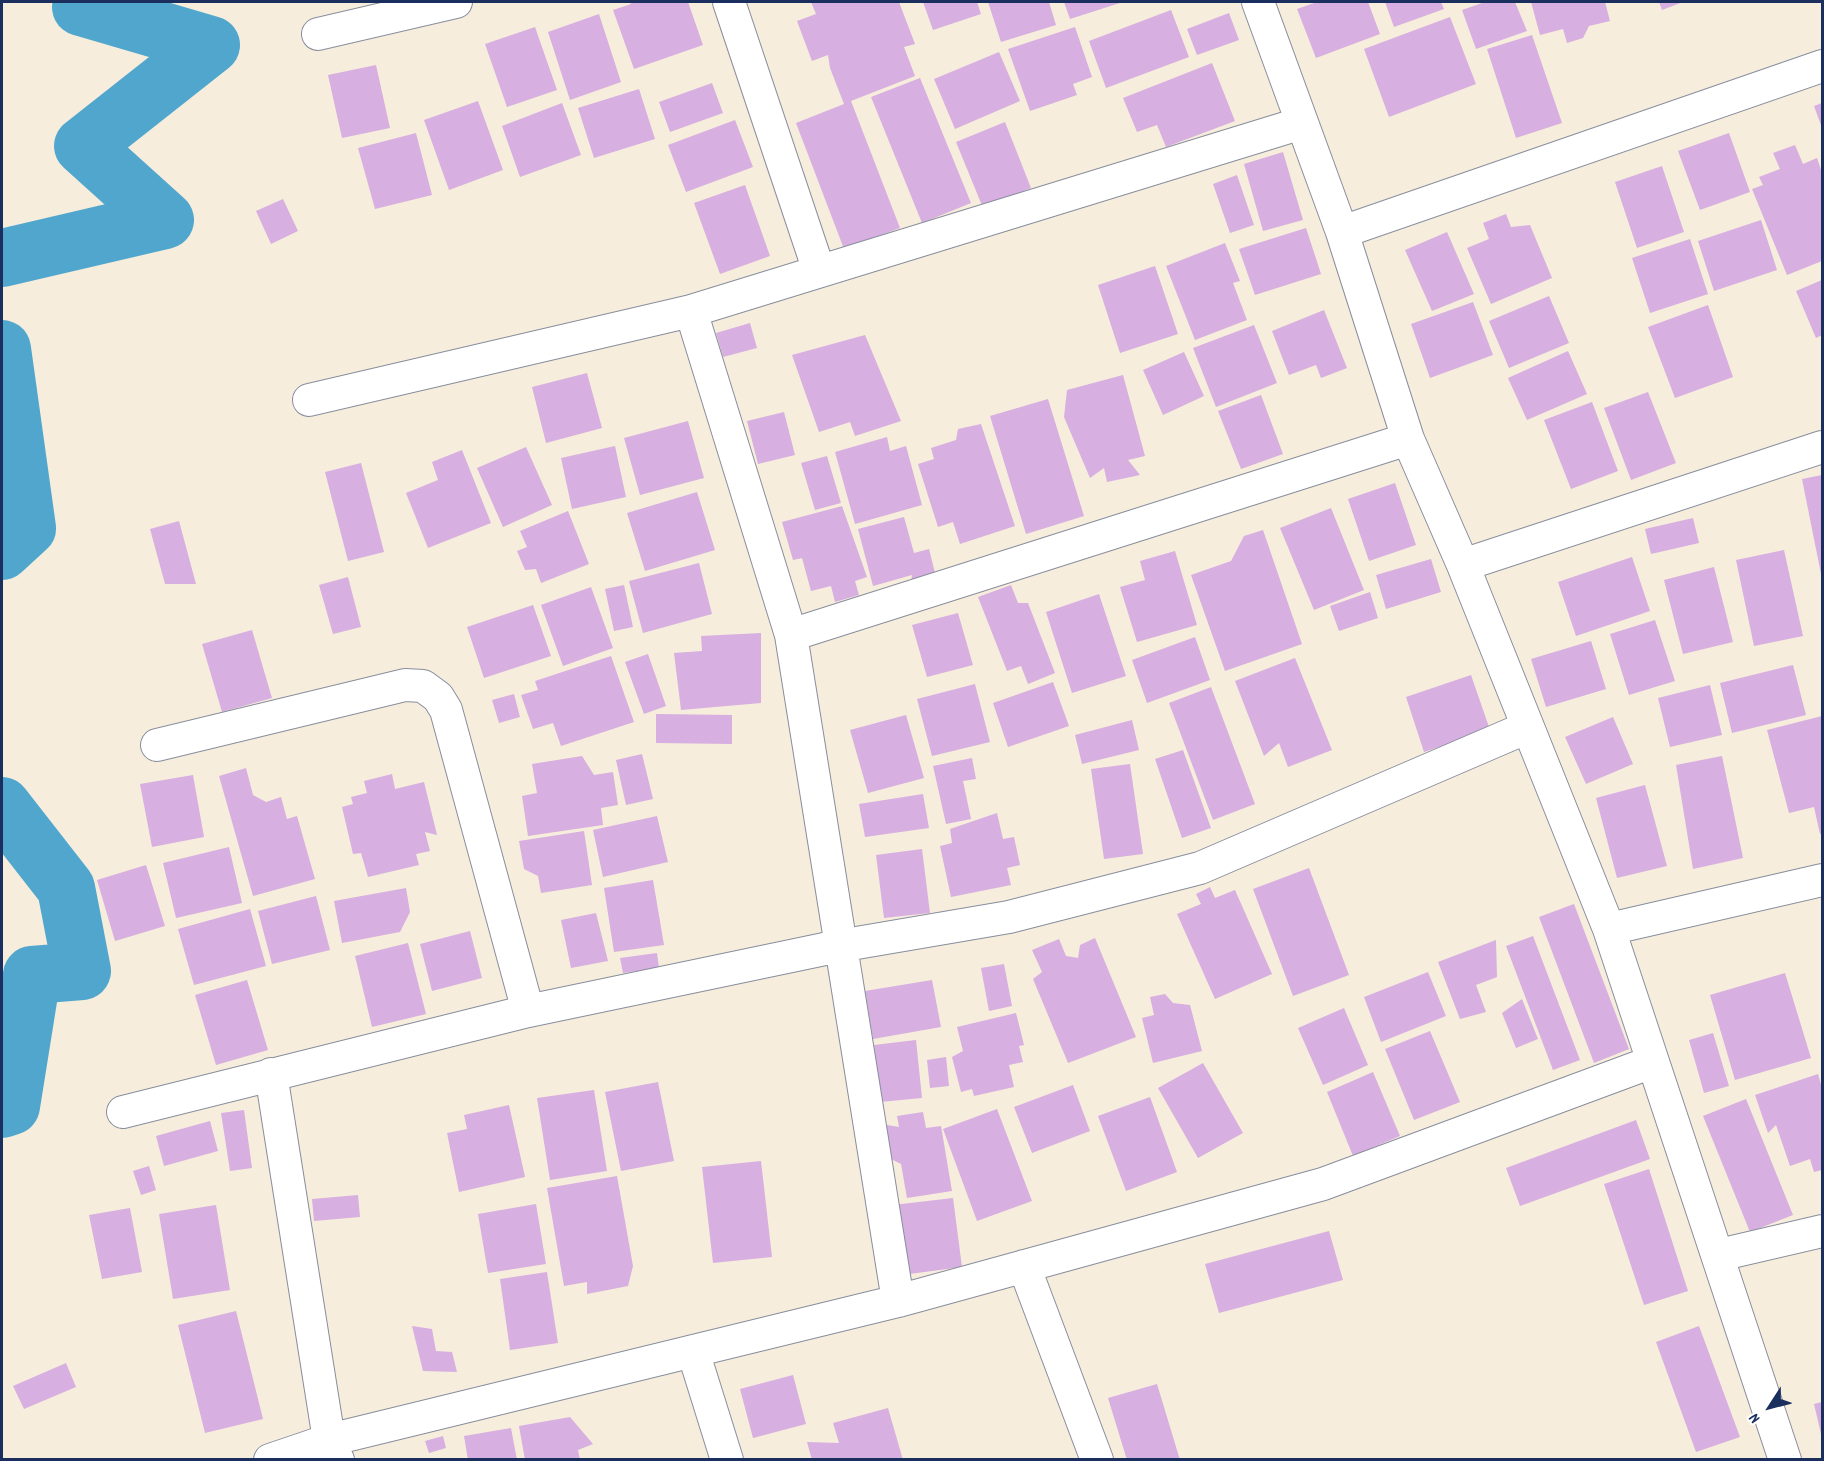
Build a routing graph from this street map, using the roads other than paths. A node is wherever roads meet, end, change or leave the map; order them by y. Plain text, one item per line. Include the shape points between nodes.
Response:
1 (456, 2) edge
2 (729, 2) edge
3 (1258, 2) edge
4 (318, 34) dead end
5 (1822, 66) edge
6 (1302, 123) junction
7 (1342, 232) junction
8 (819, 271) junction
9 (691, 311) junction
10 (309, 400) dead end
11 (1408, 440) junction
12 (1822, 447) edge
13 (1463, 565) junction
14 (791, 635) junction
15 (1528, 727) junction
16 (157, 745) dead end
17 (1822, 880) edge
18 (1609, 929) junction
19 (839, 945) junction
20 (528, 1011) junction
21 (1652, 1062) junction
22 (271, 1074) junction
23 (123, 1112) dead end
24 (1822, 1231) edge
25 (1719, 1255) junction
26 (1024, 1266) junction
27 (898, 1301) junction
28 (693, 1351) junction
29 (334, 1450) edge
30 (270, 1460) edge
31 (727, 1460) edge
32 (1098, 1460) edge
33 (1785, 1460) edge

1 - 4 street
2 - 8 street
3 - 6 street
5 - 7 street
6 - 7 street
6 - 8 street
7 - 11 street
8 - 9 street
9 - 10 street
9 - 14 street
11 - 13 street
11 - 14 street
12 - 13 street
13 - 15 street
14 - 19 street
15 - 18 street
15 - 19 street via 1200,867 1009,917
16 - 20 street via 405,685 423,686 438,697 446,710
17 - 18 street
18 - 21 street
19 - 20 street
19 - 27 street
20 - 22 street
21 - 25 street
21 - 26 street via 1323,1184
22 - 23 street
22 - 29 street
24 - 25 street
25 - 33 street
26 - 27 street
26 - 32 street
27 - 28 street
28 - 29 street
28 - 31 street
29 - 30 street

